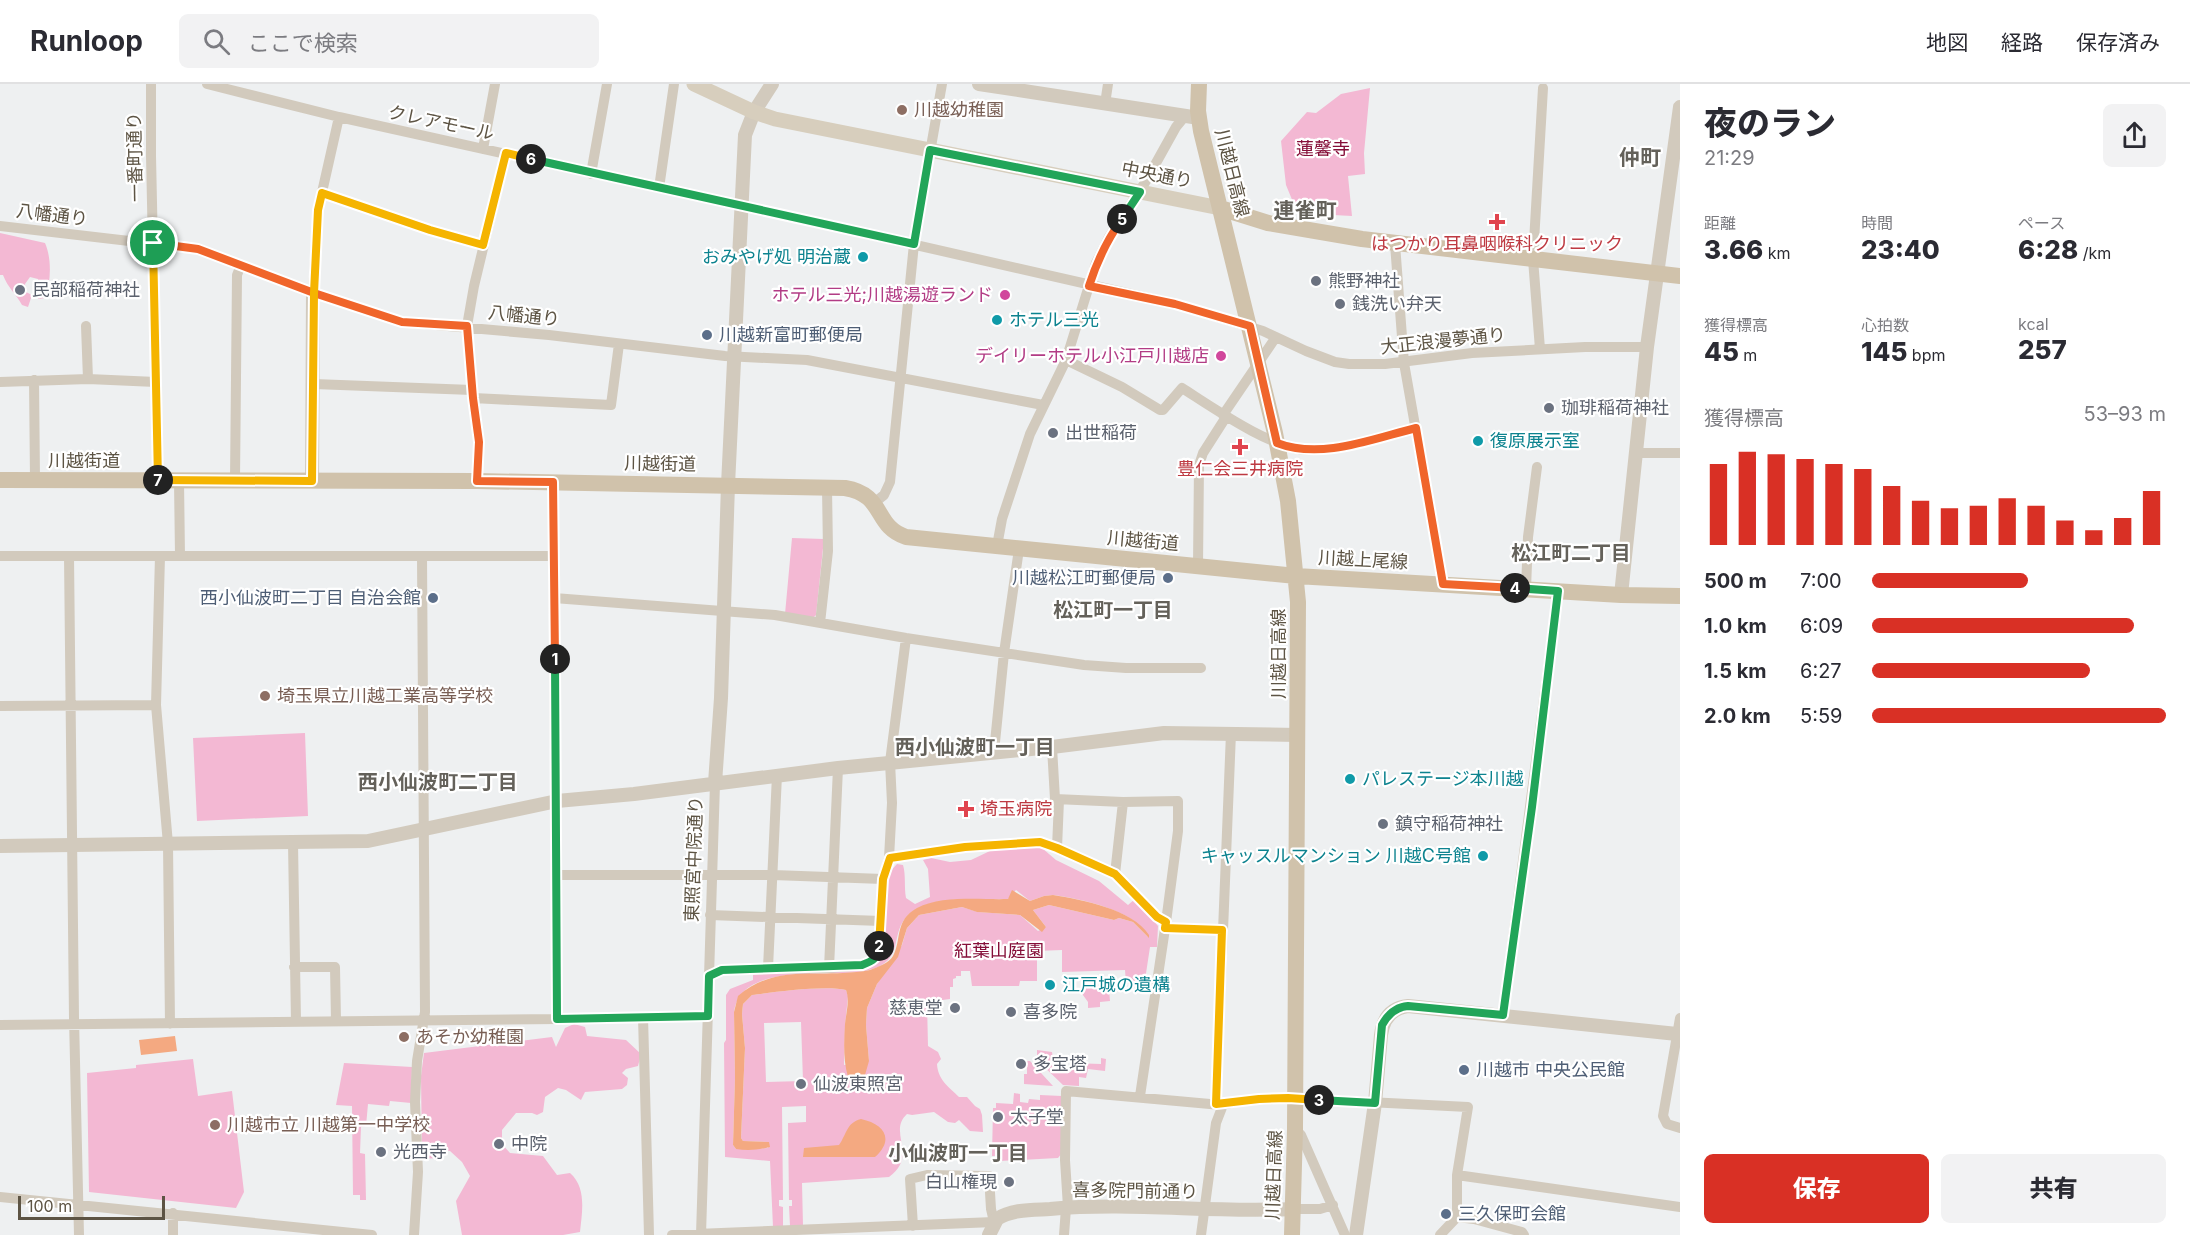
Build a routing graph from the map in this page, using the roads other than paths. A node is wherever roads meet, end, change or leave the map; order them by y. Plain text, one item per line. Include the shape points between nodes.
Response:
1 (151, 84) edge
2 (207, 84) edge
3 (495, 84) edge
4 (607, 84) edge
5 (674, 84) edge
6 (694, 84) edge
7 (772, 84) edge
8 (942, 84) edge
9 (979, 84) edge
10 (1108, 84) edge
11 (1199, 84) edge
12 (1543, 88) dead end
13 (250, 89) edge
14 (1105, 104) junction
15 (1680, 107) edge
16 (754, 112) junction
17 (339, 117) junction
18 (1192, 117) junction
19 (1678, 142) edge
20 (483, 149) junction
21 (930, 150) junction
22 (506, 153) junction
23 (591, 174) junction
24 (659, 188) junction
25 (1140, 192) junction
26 (322, 193) junction
27 (740, 207) junction
28 (1220, 208) junction
29 (0, 226) edge
30 (153, 243) junction
31 (914, 244) junction
32 (1395, 244) junction
33 (483, 245) junction
34 (1533, 259) junction
35 (242, 265) junction
36 (1657, 273) junction
37 (1680, 276) edge
38 (1089, 286) junction
39 (314, 293) junction
40 (86, 326) dead end
41 (467, 326) junction
42 (1250, 326) junction
43 (1276, 337) junction
44 (619, 344) junction
45 (1647, 347) junction
46 (1540, 349) junction
47 (733, 357) junction
48 (1066, 360) junction
49 (1258, 362) junction
50 (1404, 363) junction
51 (902, 378) junction
52 (88, 379) junction
53 (34, 380) junction
54 (0, 382) edge
55 (156, 382) junction
56 (314, 384) junction
57 (472, 394) junction
58 (1043, 405) junction
59 (1224, 416) junction
60 (1416, 428) junction
61 (1277, 443) junction
62 (1636, 453) junction
63 (1680, 453) edge
64 (1537, 467) dead end
65 (0, 480) edge
66 (35, 480) junction
67 (235, 480) junction
68 (158, 481) junction
69 (179, 481) junction
70 (312, 481) junction
71 (477, 481) junction
72 (553, 482) junction
73 (728, 485) junction
74 (827, 488) junction
75 (874, 503) junction
76 (997, 546) junction
77 (1019, 549) junction
78 (0, 556) edge
79 (69, 556) junction
80 (160, 556) junction
81 (180, 556) junction
82 (422, 556) junction
83 (554, 556) junction
84 (1198, 566) junction
85 (1296, 576) junction
86 (1443, 584) junction
87 (1526, 589) junction
88 (1558, 591) junction
89 (1621, 595) junction
90 (1680, 596) edge
91 (554, 598) junction
92 (725, 610) junction
93 (819, 623) junction
94 (906, 638) junction
95 (1004, 653) junction
96 (1201, 668) dead end
97 (156, 705) junction
98 (0, 706) edge
99 (71, 706) junction
100 (1231, 733) junction
101 (1298, 735) junction
102 (1052, 747) junction
103 (994, 752) junction
104 (890, 762) junction
105 (838, 768) junction
106 (777, 775) junction
107 (715, 783) junction
108 (1059, 800) junction
109 (557, 801) junction
110 (1123, 802) junction
111 (424, 829) junction
112 (168, 843) junction
113 (293, 843) junction
114 (72, 845) junction
115 (0, 846) edge
116 (1057, 848) junction
117 (890, 858) junction
118 (711, 874) junction
119 (1115, 874) junction
120 (556, 875) junction
121 (773, 875) junction
122 (833, 878) junction
123 (883, 879) junction
124 (710, 915) junction
125 (771, 917) junction
126 (831, 919) junction
127 (881, 921) junction
128 (1165, 925) junction
129 (1222, 930) junction
130 (294, 967) junction
131 (768, 968) junction
132 (829, 968) junction
133 (709, 976) junction
134 (1503, 1015) junction
135 (708, 1016) junction
136 (643, 1017) junction
137 (1680, 1018) edge
138 (557, 1019) junction
139 (336, 1021) junction
140 (424, 1021) junction
141 (296, 1022) junction
142 (170, 1024) junction
143 (0, 1025) edge
144 (74, 1025) junction
145 (1677, 1034) junction
146 (1140, 1096) junction
147 (1295, 1098) junction
148 (1375, 1103) junction
149 (1219, 1105) junction
150 (1680, 1128) edge
151 (1295, 1129) junction
152 (1457, 1175) junction
153 (0, 1197) edge
154 (78, 1204) junction
155 (1333, 1205) junction
156 (1680, 1207) edge
157 (1067, 1208) junction
158 (1292, 1209) junction
159 (1204, 1210) junction
160 (173, 1213) junction
161 (1456, 1217) junction
162 (913, 1227) junction
163 (991, 1229) edge
164 (300, 1231) edge
165 (786, 1233) edge
166 (701, 1234) edge
167 (78, 1235) edge
168 (173, 1235) edge
169 (372, 1235) edge
170 (414, 1235) edge
171 (649, 1235) edge
172 (672, 1235) edge
173 (1064, 1235) edge
174 (1201, 1235) edge
175 (1292, 1235) edge
176 (1345, 1235) edge
177 (1356, 1235) edge
178 (1440, 1235) edge
179 (1524, 1235) edge

1 - 30 street, 一番町通り
2 - 13 street, クレアモール
3 - 20 street
4 - 23 street
5 - 24 street
6 - 16 main road, 中央通り
7 - 16 street, 東照宮中院通り
8 - 21 street
9 - 14 street
10 - 14 street
11 - 18 main road, 川越日高線
12 - 34 street
13 - 17 street, クレアモール
14 - 18 street
15 - 19 street
16 - 21 main road, 中央通り via 775,120
16 - 27 street, 東照宮中院通り via 745,135
17 - 20 street, クレアモール
17 - 26 street
18 - 25 street via 1176,127
18 - 28 main road, 川越日高線
19 - 36 street
20 - 22 street, クレアモール
21 - 25 main road, 中央通り
21 - 31 street
22 - 23 street, クレアモール
22 - 33 street
23 - 24 street, クレアモール
24 - 27 street, クレアモール
25 - 28 main road, 中央通り
25 - 38 street via 1109,237
26 - 33 street
26 - 39 street
27 - 31 street, クレアモール
27 - 47 street, 東照宮中院通り
28 - 32 main road, 中央通り via 1284,227
28 - 42 main road, 川越日高線
29 - 30 street, 八幡通り
30 - 35 street, 八幡通り via 198,249
30 - 55 street, 一番町通り
31 - 38 street, 大正浪漫夢通り
31 - 51 street
32 - 34 main road, 中央通り
32 - 50 street
33 - 41 street
34 - 36 main road, 中央通り
34 - 46 street
35 - 39 street, 八幡通り
35 - 67 street via 237,275
36 - 37 main road, 中央通り
36 - 45 street
38 - 42 street, 大正浪漫夢通り via 1175,304
38 - 48 street
39 - 41 street, 八幡通り via 402,322
39 - 56 street
40 - 52 street
41 - 44 street, 八幡通り
41 - 57 street
42 - 43 street, 大正浪漫夢通り
42 - 49 main road, 川越日高線
43 - 49 street
43 - 50 street, 大正浪漫夢通り via 1335,362
44 - 47 street, 八幡通り
44 - 57 street via 611,405
45 - 46 street, 大正浪漫夢通り
45 - 62 street
46 - 50 street, 大正浪漫夢通り
47 - 51 street, 八幡通り via 807,360
47 - 73 street, 東照宮中院通り
48 - 58 street
48 - 59 street via 1160,410 1182,388
49 - 59 street
49 - 61 main road, 川越日高線
50 - 60 street
51 - 58 street, 八幡通り
51 - 75 street via 890,482 884,495
52 - 53 street
52 - 55 street
53 - 54 street
53 - 66 street
55 - 68 street, 一番町通り
56 - 57 street
56 - 70 street
57 - 71 street via 479,442
58 - 76 street via 1002,519
59 - 61 street
59 - 84 street via 1199,465
60 - 61 street via 1334,448 1307,450
60 - 86 street
61 - 85 main road, 川越日高線
62 - 63 street
62 - 89 street
64 - 87 street
65 - 66 main road, 川越街道
66 - 68 main road, 川越街道
67 - 69 main road, 川越街道
67 - 70 main road, 川越街道
68 - 69 main road, 川越街道
69 - 81 street
70 - 71 main road, 川越街道
71 - 72 main road, 川越街道
72 - 73 main road, 川越街道
72 - 83 street
73 - 74 main road, 川越街道
73 - 92 street, 東照宮中院通り
74 - 75 main road, 川越街道 via 856,490
74 - 93 street via 828,551
75 - 76 main road, 川越街道 via 887,525 898,534
76 - 77 main road, 川越街道
77 - 84 main road, 川越街道
77 - 95 street
78 - 79 street
79 - 80 street
79 - 99 street
80 - 81 street
80 - 97 street
81 - 82 street
82 - 83 street
82 - 111 street
83 - 91 street
84 - 85 main road, 川越街道
85 - 86 main road, 川越上尾線
85 - 101 main road, 川越日高線
86 - 87 main road, 川越上尾線
87 - 88 main road, 川越上尾線
88 - 89 main road, 川越上尾線
88 - 134 street
89 - 90 main road, 川越上尾線
91 - 92 street
91 - 109 street
92 - 93 street
92 - 107 street, 東照宮中院通り
93 - 94 street
94 - 95 street
94 - 104 street
95 - 96 street via 1115,667
95 - 103 street
97 - 99 street
97 - 112 street
98 - 99 street
99 - 114 street
100 - 101 street
100 - 102 street via 1164,733
100 - 129 street
101 - 147 main road, 川越日高線
102 - 103 street
102 - 108 street via 1055,799
103 - 104 street
104 - 105 street
104 - 117 street
105 - 106 street
105 - 122 street
106 - 107 street
106 - 121 street
107 - 109 street
107 - 118 street, 東照宮中院通り
108 - 110 street
108 - 116 street
109 - 111 street
109 - 120 street
110 - 119 street
110 - 128 street via 1178,801 1178,831
111 - 113 street via 368,841
111 - 140 street
112 - 113 street
112 - 114 street
112 - 142 street
113 - 130 street
114 - 115 street
114 - 144 street
116 - 117 street via 1023,842
116 - 119 street
117 - 123 street
118 - 120 street
118 - 121 street
118 - 124 street, 東照宮中院通り
119 - 128 street
120 - 138 street
121 - 122 street
121 - 125 street
122 - 123 street
122 - 126 street
123 - 127 street
124 - 125 street
124 - 133 street, 東照宮中院通り
125 - 126 street
125 - 131 street
126 - 127 street
126 - 132 street
127 - 132 street via 875,959 862,965
128 - 129 street
128 - 146 street
129 - 149 street
130 - 139 street via 335,967
130 - 141 street
131 - 132 street
131 - 133 street via 722,970
133 - 135 street, 東照宮中院通り
134 - 145 street
134 - 148 street via 1408,1006 1392,1011 1382,1025
135 - 136 street
135 - 166 street, 東照宮中院通り
136 - 138 street
136 - 171 street
137 - 145 street
138 - 140 street
139 - 140 street
139 - 141 street
140 - 170 street via 415,1102 418,1172
141 - 142 street
142 - 144 street
143 - 144 street
144 - 154 street
145 - 150 street via 1663,1116 1667,1124
146 - 149 street
146 - 157 street via 1066,1090
147 - 148 street
147 - 149 street
147 - 151 main road, 川越日高線
148 - 152 street via 1468,1107
148 - 177 street
149 - 159 street
151 - 155 street
151 - 158 main road, 川越日高線
152 - 156 street
152 - 161 street
153 - 154 street
154 - 160 street
154 - 167 street
155 - 158 street
155 - 176 street
157 - 159 street, 喜多院門前通り via 1118,1205
157 - 163 street, 喜多院門前通り via 1016,1211 1002,1216
157 - 173 street
158 - 159 street, 喜多院門前通り
158 - 175 main road, 川越日高線
159 - 174 street
160 - 164 street
160 - 168 street
161 - 178 street
161 - 179 street via 1491,1223
162 - 163 street
162 - 163 street via 910,1179 927,1175 988,1176
162 - 165 street
164 - 169 street
165 - 166 street
166 - 172 street

